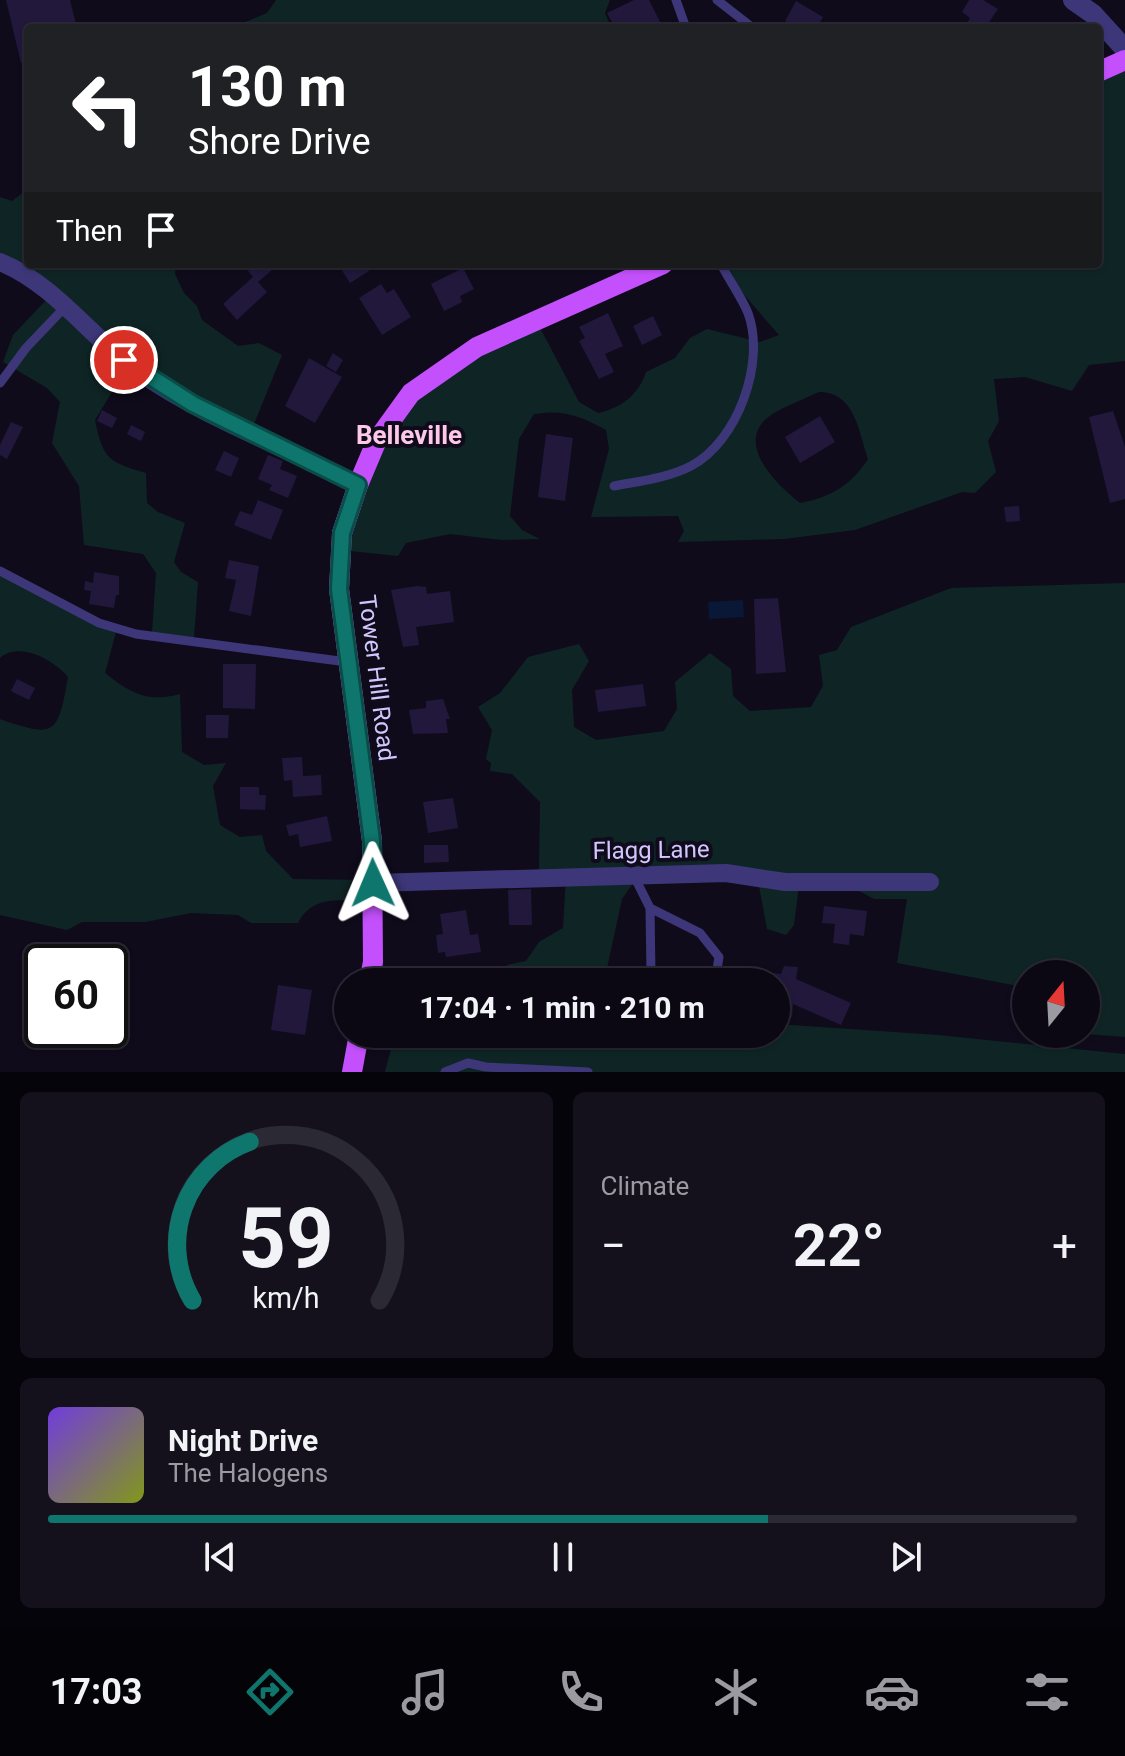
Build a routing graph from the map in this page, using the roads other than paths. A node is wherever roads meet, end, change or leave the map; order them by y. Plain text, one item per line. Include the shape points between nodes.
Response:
1 (676, 0) edge
2 (717, 0) edge
3 (1073, 0) edge
4 (685, 24) edge
5 (748, 24) edge
6 (1125, 49) edge
7 (1125, 60) edge
8 (1102, 70) edge
9 (0, 262) edge
10 (654, 268) edge
11 (723, 268) edge
12 (65, 307) junction
13 (0, 383) edge
14 (358, 485) junction
15 (614, 486) dead end
16 (0, 571) edge
17 (347, 662) junction
18 (633, 874) junction
19 (930, 882) dead end
20 (373, 883) junction
21 (650, 908) junction
22 (372, 968) edge
23 (651, 968) edge
24 (717, 968) edge
25 (356, 1048) edge
26 (352, 1072) edge
27 (445, 1072) edge
28 (588, 1072) edge

1 - 4 lane
2 - 5 lane
3 - 6 street
7 - 8 main road
9 - 12 street
10 - 14 main road, Tower Hill Road via 477,347 411,393 377,440
11 - 15 lane via 748,314 754,357 744,396 722,440 693,465 656,479
12 - 13 lane
12 - 14 street via 140,373
14 - 17 main road, Tower Hill Road via 342,533 339,589
16 - 17 lane via 99,623 136,634
17 - 20 main road, Tower Hill Road
18 - 19 street, Flagg Lane
18 - 20 street, Flagg Lane
18 - 21 lane
20 - 22 main road, Tower Hill Road
21 - 23 lane
21 - 24 lane via 700,933 719,957
25 - 26 main road
27 - 28 lane via 468,1063

